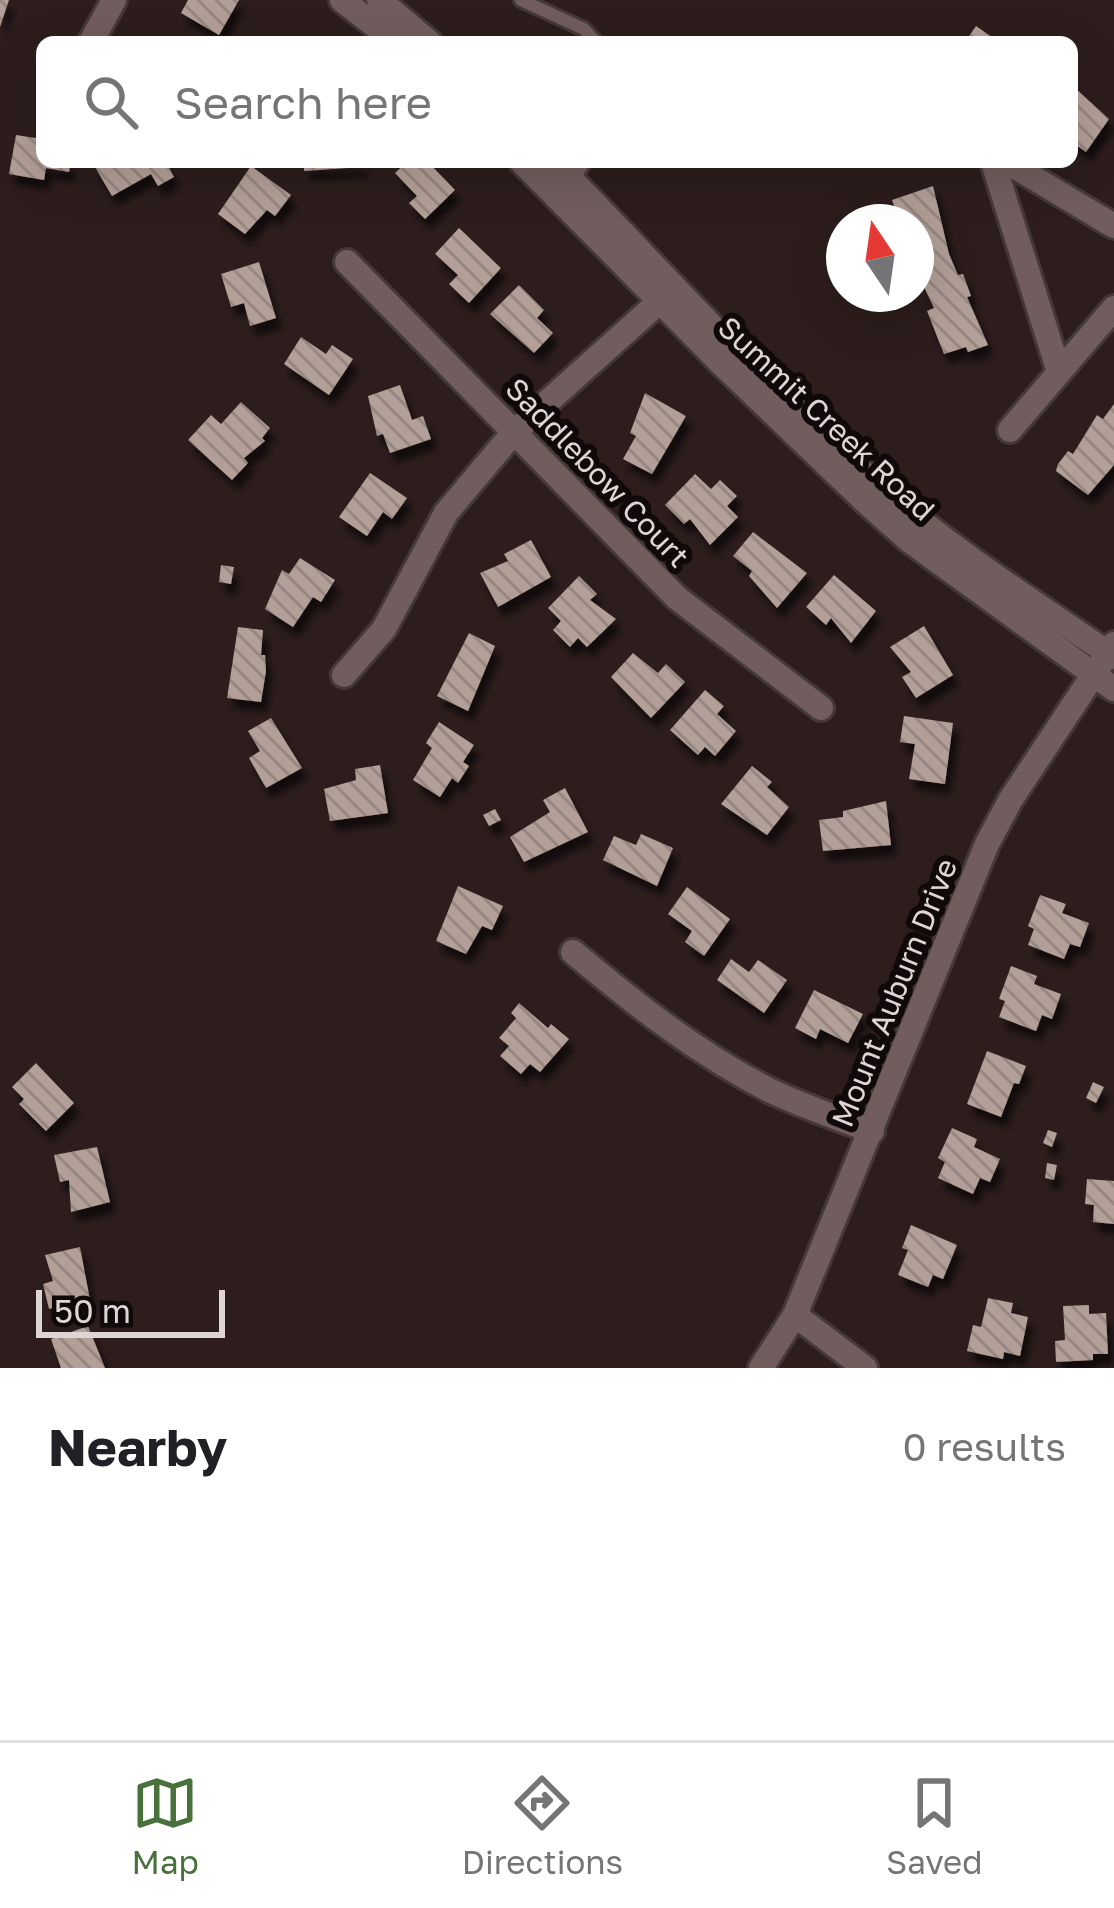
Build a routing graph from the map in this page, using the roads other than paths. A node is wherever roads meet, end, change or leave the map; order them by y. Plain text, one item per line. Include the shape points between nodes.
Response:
1 (114, 0) edge
2 (342, 0) edge
3 (521, 0) edge
4 (373, 6) edge
5 (94, 36) edge
6 (392, 36) edge
7 (420, 36) edge
8 (590, 36) edge
9 (995, 168) edge
10 (1016, 168) edge
11 (567, 176) edge
12 (1114, 226) edge
13 (347, 262) dead end
14 (667, 294) junction
15 (1114, 308) edge
16 (1059, 372) junction
17 (1010, 430) dead end
18 (514, 432) junction
19 (1109, 664) edge
20 (344, 675) dead end
21 (821, 708) dead end
22 (573, 952) dead end
23 (872, 1131) junction
24 (795, 1316) junction
25 (761, 1368) edge
26 (866, 1368) edge

1 - 5 street
2 - 4 street
3 - 8 lane
4 - 6 street
4 - 7 street
9 - 16 street
10 - 12 street
11 - 14 street, Summit Creek Road
13 - 18 street, Saddlebow Court
14 - 18 street
14 - 19 street, Summit Creek Road via 884,490
15 - 16 street
16 - 17 street
18 - 20 street via 446,512 384,629
18 - 21 street, Saddlebow Court via 676,598
19 - 23 street, Mount Auburn Drive via 1011,799 988,844
22 - 23 street via 639,1008 738,1073
23 - 24 street, Mount Auburn Drive
24 - 25 street, Mount Auburn Drive
24 - 26 street

